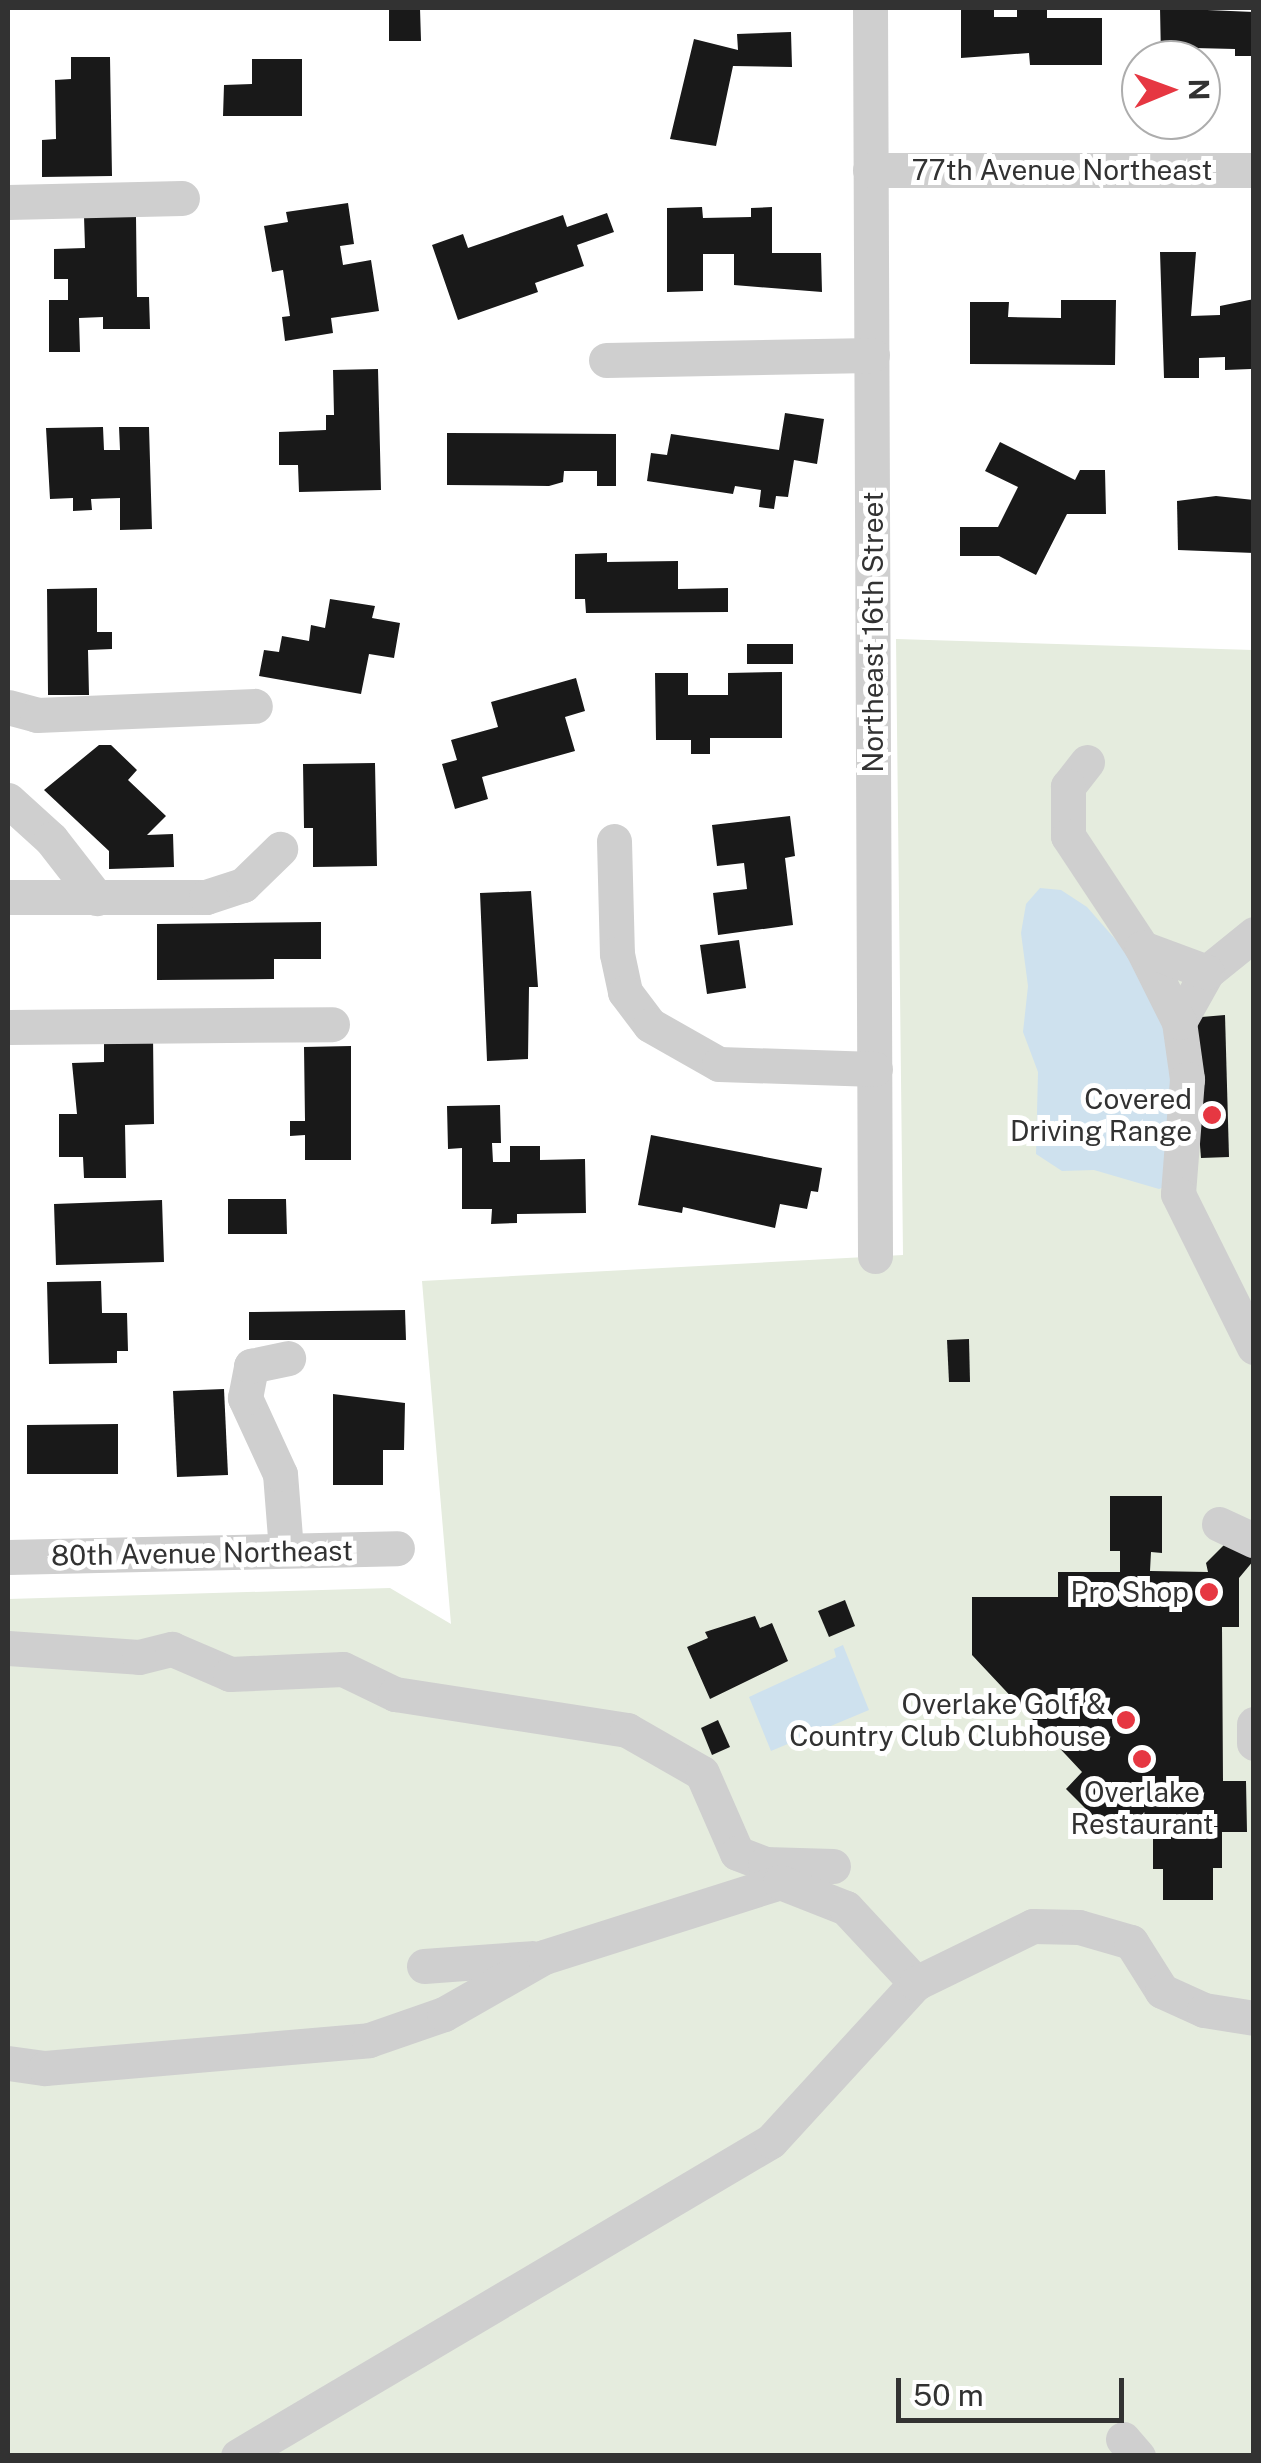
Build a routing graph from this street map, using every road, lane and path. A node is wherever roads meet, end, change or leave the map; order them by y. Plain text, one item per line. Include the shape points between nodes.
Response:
1 (870, 8) edge
2 (870, 170) junction
3 (1254, 170) edge
4 (182, 198) dead end
5 (8, 202) edge
6 (872, 355) junction
7 (606, 360) dead end
8 (8, 706) edge
9 (254, 706) dead end
10 (1087, 762) dead end
11 (8, 800) edge
12 (614, 841) dead end
13 (280, 849) dead end
14 (8, 897) edge
15 (97, 898) junction
16 (1254, 934) edge
17 (1142, 948) junction
18 (1207, 972) junction
19 (1178, 1022) junction
20 (332, 1024) dead end
21 (8, 1027) edge
22 (875, 1070) junction
23 (875, 1256) dead end
24 (1254, 1347) edge
25 (288, 1358) dead end
26 (1219, 1524) dead end
27 (1254, 1540) edge
28 (397, 1548) dead end
29 (286, 1550) junction
30 (8, 1557) edge
31 (8, 1648) edge
32 (1254, 1724) edge
33 (1254, 1742) edge
34 (808, 1888) junction
35 (544, 1957) junction
36 (424, 1966) dead end
37 (916, 1983) junction
38 (1254, 2018) edge
39 (8, 2063) edge
40 (238, 2456) edge

1 - 2 street, Northeast 16th Street
2 - 3 street, 77th Avenue Northeast
2 - 6 street, Northeast 16th Street
4 - 5 street
6 - 7 street
6 - 22 street, Northeast 16th Street
8 - 9 street via 37,715
10 - 17 street via 1068,786 1068,836
11 - 15 street via 52,839
12 - 22 street via 617,954 625,992 650,1025 719,1064
13 - 15 street via 242,885 206,897
14 - 15 street
16 - 18 street
17 - 18 street
17 - 19 street
18 - 19 street
19 - 24 street via 1187,1079 1178,1194
20 - 21 street
22 - 23 street, Northeast 16th Street
25 - 29 street via 251,1366 245,1398 280,1474
26 - 27 street
28 - 29 street, 80th Avenue Northeast
29 - 30 street, 80th Avenue Northeast
31 - 34 street via 139,1657 172,1649 230,1674 342,1669 395,1694 628,1730 702,1773 737,1853 764,1864 833,1866
32 - 33 street
34 - 35 street via 780,1882
34 - 37 street via 846,1908
35 - 36 street
35 - 39 street via 444,2014 369,2040 44,2068
37 - 38 street via 1033,1926 1079,1927 1130,1942 1162,1991 1204,2010
37 - 40 street via 771,2141

